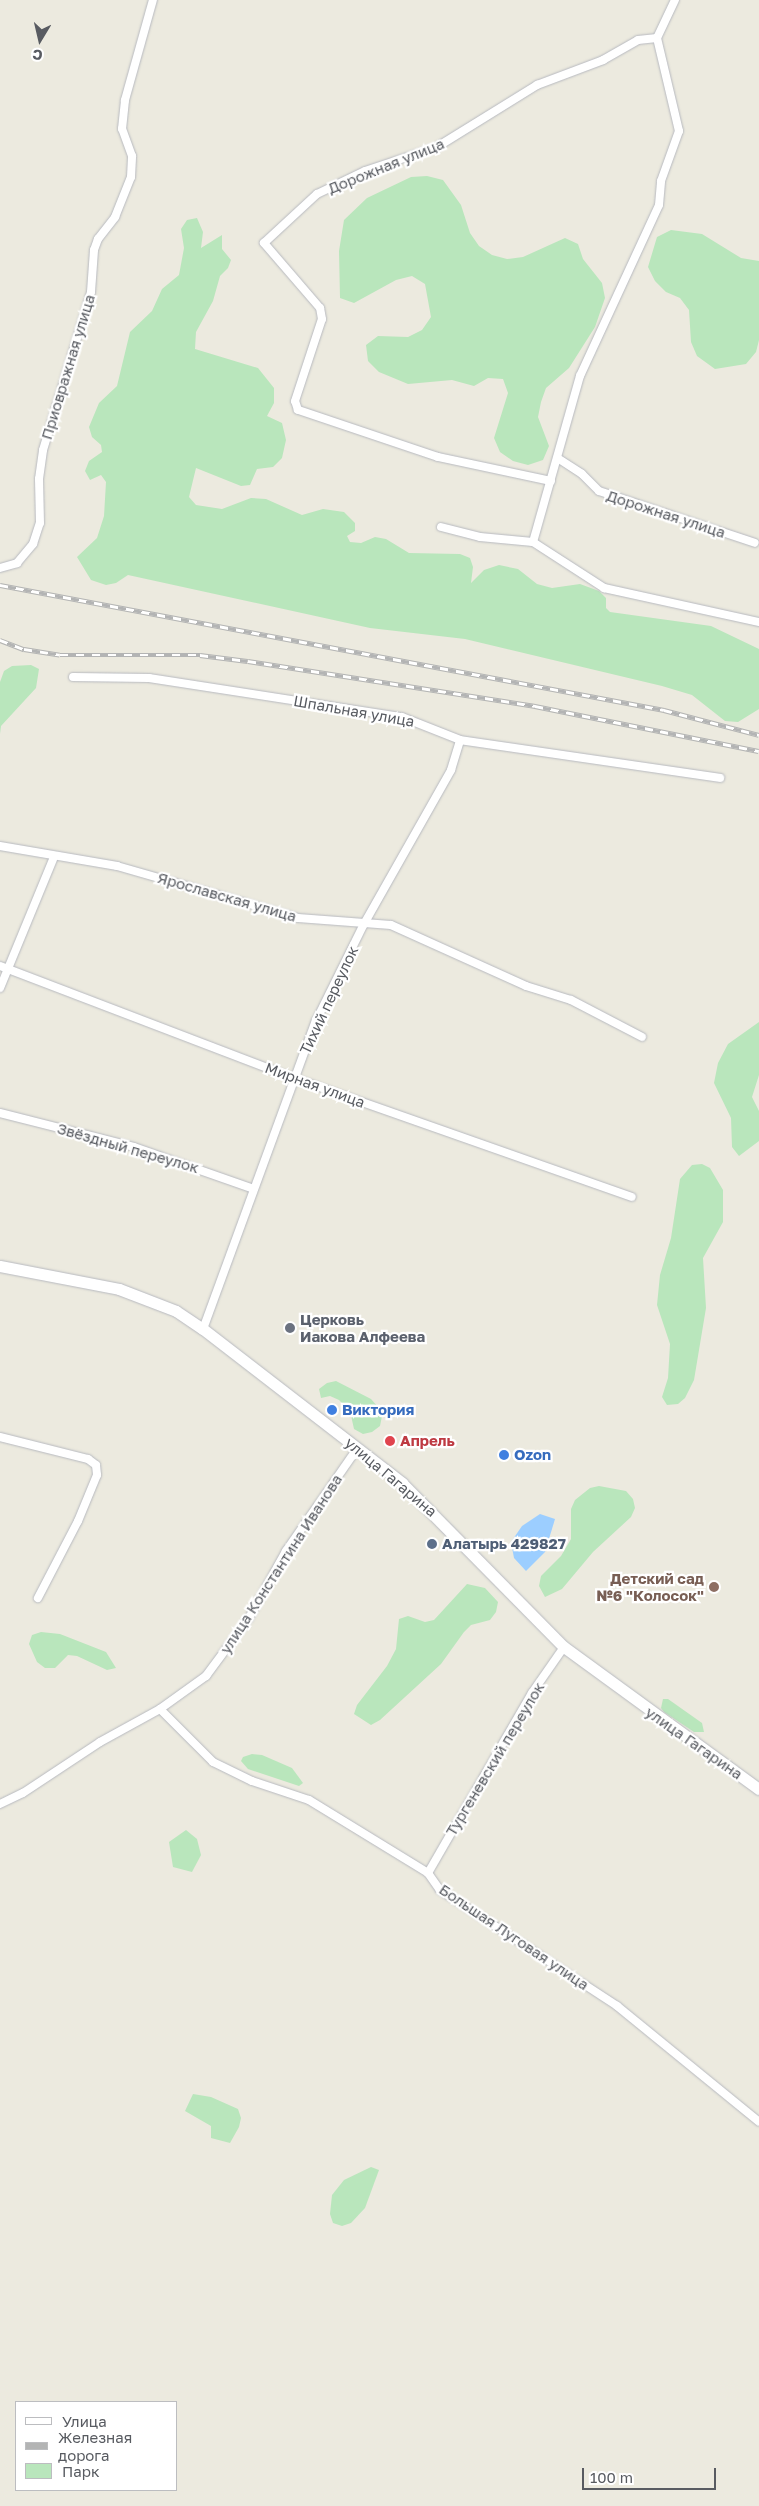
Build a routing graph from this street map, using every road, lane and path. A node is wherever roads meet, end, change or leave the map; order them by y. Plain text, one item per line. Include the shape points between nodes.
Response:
1 (153, 0) edge
2 (675, 0) edge
3 (657, 38) junction
4 (558, 459) junction
5 (551, 481) junction
6 (441, 527) dead end
7 (533, 542) junction
8 (755, 543) dead end
9 (0, 568) edge
10 (759, 622) edge
11 (73, 678) dead end
12 (460, 740) junction
13 (720, 778) dead end
14 (0, 846) edge
15 (54, 857) junction
16 (364, 924) junction
17 (0, 966) edge
18 (8, 969) junction
19 (0, 988) edge
20 (642, 1037) dead end
21 (294, 1078) junction
22 (0, 1113) edge
23 (254, 1189) junction
24 (632, 1197) dead end
25 (0, 1266) edge
26 (203, 1329) junction
27 (0, 1437) edge
28 (357, 1450) junction
29 (38, 1598) dead end
30 (564, 1647) junction
31 (160, 1709) junction
32 (759, 1789) edge
33 (0, 1804) edge
34 (428, 1873) junction
35 (759, 2122) edge

1 - 9 street, Приовражная улица via 125,100 122,130 132,156 131,177 115,217 98,239 94,250 91,292 43,450 39,479 40,523 33,544 17,563
2 - 3 street
3 - 4 street via 678,131 661,181 659,205 580,376
3 - 5 street, Дорожная улица via 638,40 603,60 537,85 437,148 365,171 317,194 264,243 320,308 322,319 294,401 298,410 438,457
4 - 5 street
4 - 8 street, Дорожная улица via 582,474 599,491
5 - 7 street
6 - 7 street via 480,538
7 - 10 street via 604,588
11 - 12 street, Шпальная улица via 150,678 402,717
12 - 13 street, Шпальная улица
12 - 16 street, Тихий переулок via 451,770
14 - 15 street, Ярославская улица
15 - 16 street, Ярославская улица via 117,866 298,918
15 - 18 street
16 - 20 street, Ярославская улица via 391,925 526,986 571,1000
16 - 21 street, Тихий переулок via 316,1021
17 - 18 street, Мирная улица
18 - 19 street
18 - 21 street, Мирная улица
21 - 23 street, Тихий переулок
21 - 24 street, Мирная улица
22 - 23 street, Звёздный переулок via 134,1147
23 - 26 street, Тихий переулок
25 - 26 main road, улица Гагарина via 119,1289 176,1311
26 - 28 main road, улица Гагарина
27 - 29 street via 88,1459 96,1465 97,1475 78,1521
28 - 30 main road, улица Гагарина via 402,1483 444,1522
28 - 31 street, улица Константина Иванова via 286,1551 250,1618 227,1651 206,1676
30 - 32 main road, улица Гагарина
30 - 34 street, Тургеневский переулок via 532,1693
31 - 33 street, улица Константина Иванова
31 - 34 street, Большая Луговая улица via 197,1748 222,1767 309,1800
34 - 35 street, Большая Луговая улица via 440,1890 617,2006

